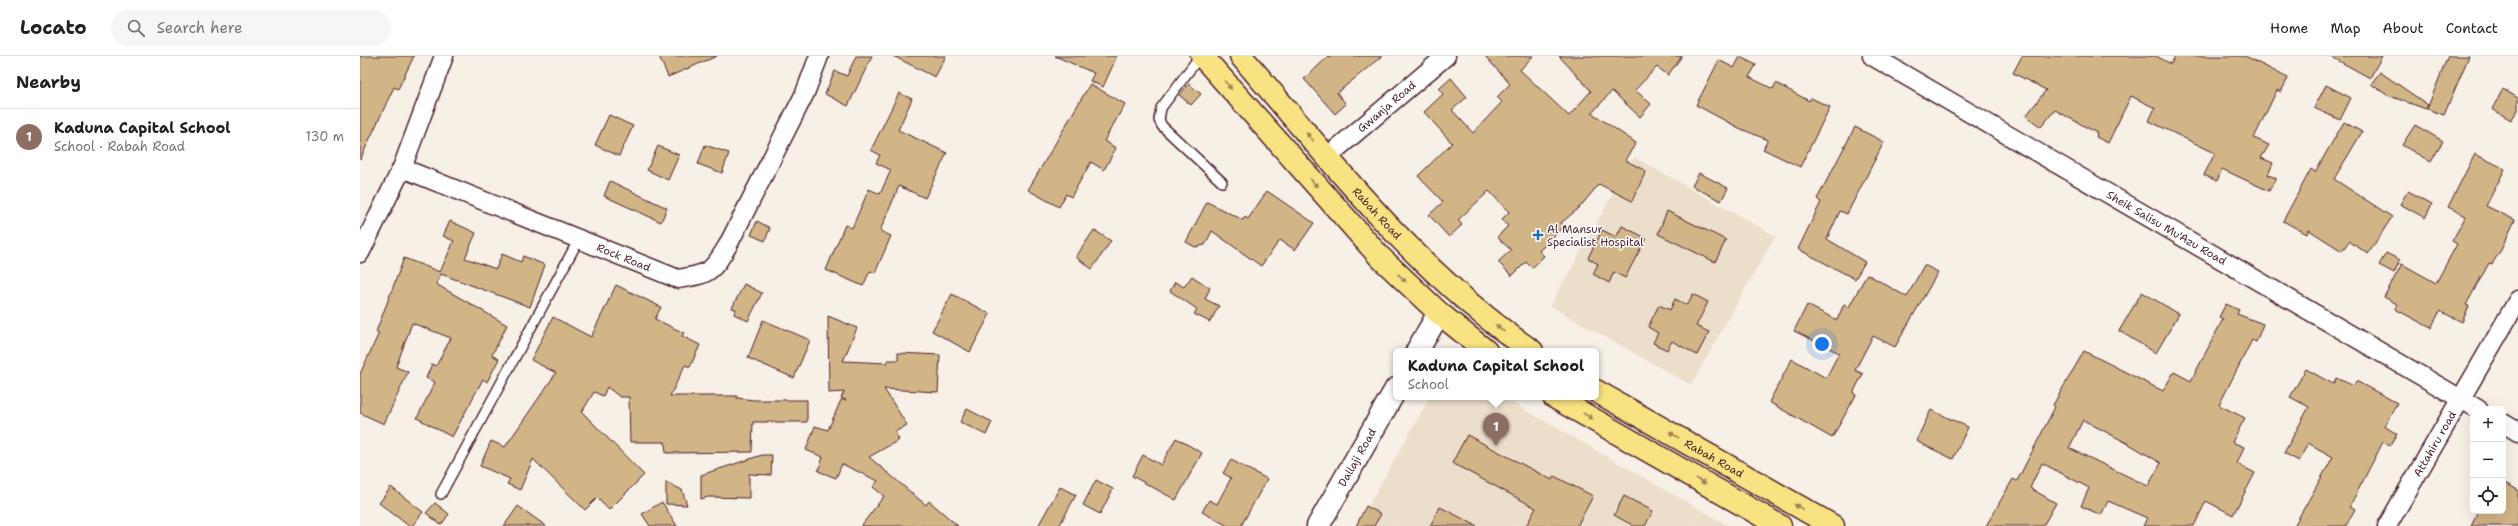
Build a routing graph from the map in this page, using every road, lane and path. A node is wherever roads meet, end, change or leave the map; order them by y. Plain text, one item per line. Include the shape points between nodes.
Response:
1 (444, 56) edge
2 (819, 56) edge
3 (1201, 56) edge
4 (1241, 56) edge
5 (1446, 56) edge
6 (1872, 56) edge
7 (1327, 157) junction
8 (402, 168) junction
9 (1222, 182) dead end
10 (579, 240) junction
11 (360, 254) edge
12 (2518, 300) edge
13 (1439, 313) junction
14 (1420, 348) edge
15 (1482, 348) edge
16 (1528, 348) edge
17 (1599, 393) edge
18 (1393, 394) edge
19 (1559, 400) edge
20 (2462, 400) junction
21 (2473, 406) edge
22 (2506, 425) edge
23 (2518, 432) edge
24 (441, 494) dead end
25 (1318, 526) edge
26 (1780, 526) edge
27 (1833, 526) edge
28 (2387, 526) edge

1 - 8 street
2 - 10 street, Rock Road via 805,93 715,267 696,276 678,279
3 - 9 lane via 1161,108 1159,120 1162,126
3 -> 13 main road via 1380,257
7 -> 4 main road, Rabah Road
5 - 7 street, Gwanja Road
6 - 20 street, Sheik Salisu Mu'Azu Road
16 -> 7 main road, Rabah Road via 1447,284 1393,232
8 - 10 street, Rock Road
8 - 11 street
10 - 24 lane
12 - 20 street, Attahiru road
13 - 14 street
13 - 15 main road
27 -> 17 main road, Rabah Road
18 - 25 street, Dallaji Road
19 -> 26 main road
20 - 21 street, Sheik Salisu Mu'Azu Road
20 - 28 street, Attahiru road
22 - 23 street

